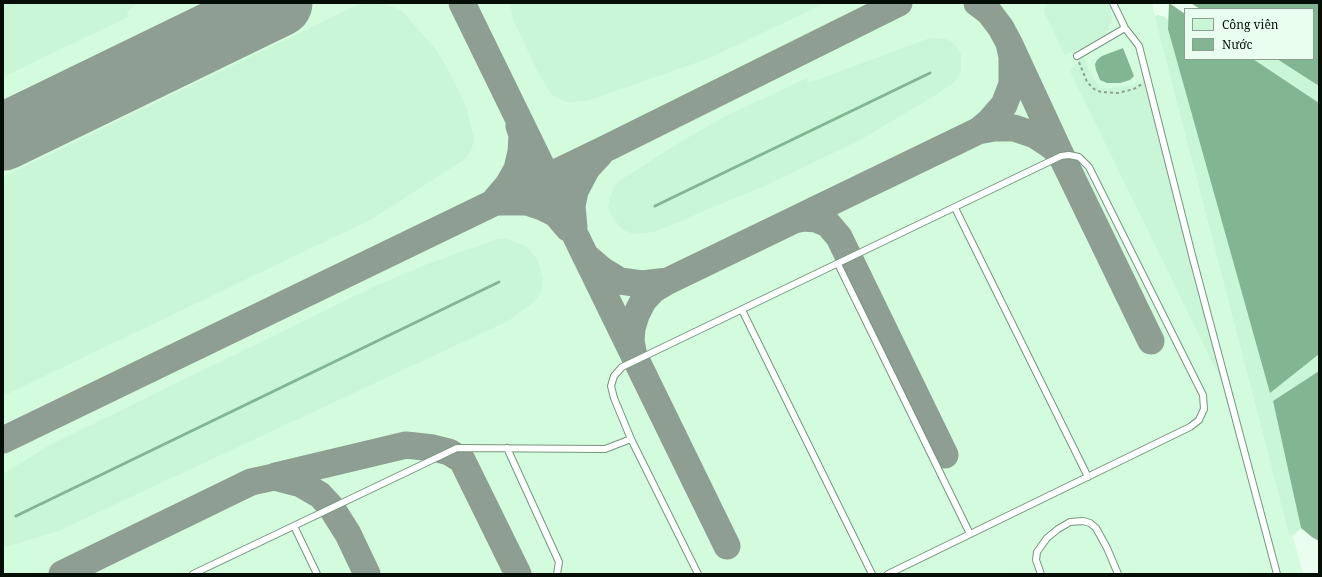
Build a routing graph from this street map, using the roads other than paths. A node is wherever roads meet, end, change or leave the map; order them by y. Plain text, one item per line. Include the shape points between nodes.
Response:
1 (1114, 3) edge
2 (1124, 28) junction
3 (1076, 56) road end
4 (955, 208) junction
5 (838, 264) junction
6 (742, 310) junction
7 (631, 439) junction
8 (507, 448) junction
9 (1088, 477) junction
10 (294, 526) junction
11 (970, 534) junction
12 (193, 574) edge
13 (317, 574) edge
14 (557, 574) edge
15 (698, 574) edge
16 (872, 574) edge
17 (888, 574) edge
18 (1041, 574) edge
19 (1118, 574) edge
20 (1277, 574) edge

1 - 2 lane
2 - 3 lane
2 - 20 lane via 1139,46
4 - 5 lane
4 - 9 lane
4 - 9 lane via 1062,156 1079,157 1089,167 1203,395 1204,409 1199,420 1190,428
5 - 6 lane
5 - 11 lane
6 - 7 lane via 622,367 614,376 611,386 614,398
6 - 16 lane
7 - 8 lane via 606,449
7 - 15 lane
8 - 10 lane via 457,448
8 - 14 lane via 558,562
9 - 11 lane
10 - 12 lane
10 - 13 lane
11 - 17 lane
18 - 19 lane via 1036,560 1037,552 1047,538 1070,522 1083,521 1096,528 1108,548

